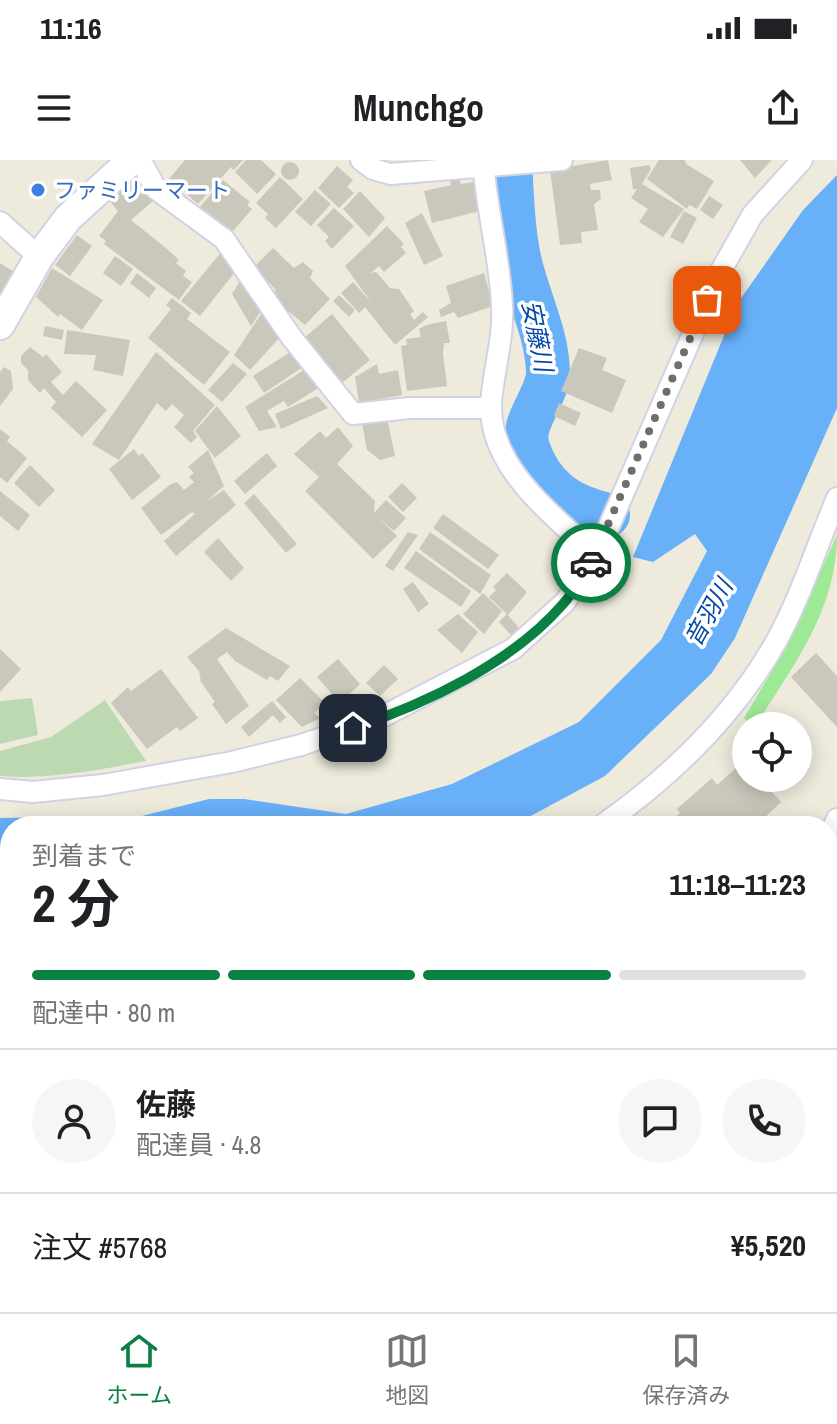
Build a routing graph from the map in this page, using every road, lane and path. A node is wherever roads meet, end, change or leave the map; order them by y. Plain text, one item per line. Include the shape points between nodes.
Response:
1 (132, 160) edge
2 (140, 160) edge
3 (361, 160) edge
4 (562, 160) edge
5 (802, 160) edge
6 (488, 164) edge
7 (0, 222) edge
8 (39, 257) junction
9 (0, 325) edge
10 (491, 408) junction
11 (837, 498) edge
12 (596, 556) junction
13 (0, 789) edge
14 (615, 816) edge

1 - 8 main road via 68,218
2 - 10 street via 157,190 224,239 292,338 353,414
3 - 6 street via 390,174
4 - 6 street
5 - 12 street via 753,214 719,274
6 - 10 street via 502,309
7 - 8 street
8 - 9 main road
10 - 12 street via 503,455 522,484
11 - 14 street via 778,638 740,697 652,790
12 - 13 street via 565,602 513,649 378,719 232,762 103,785 33,792

